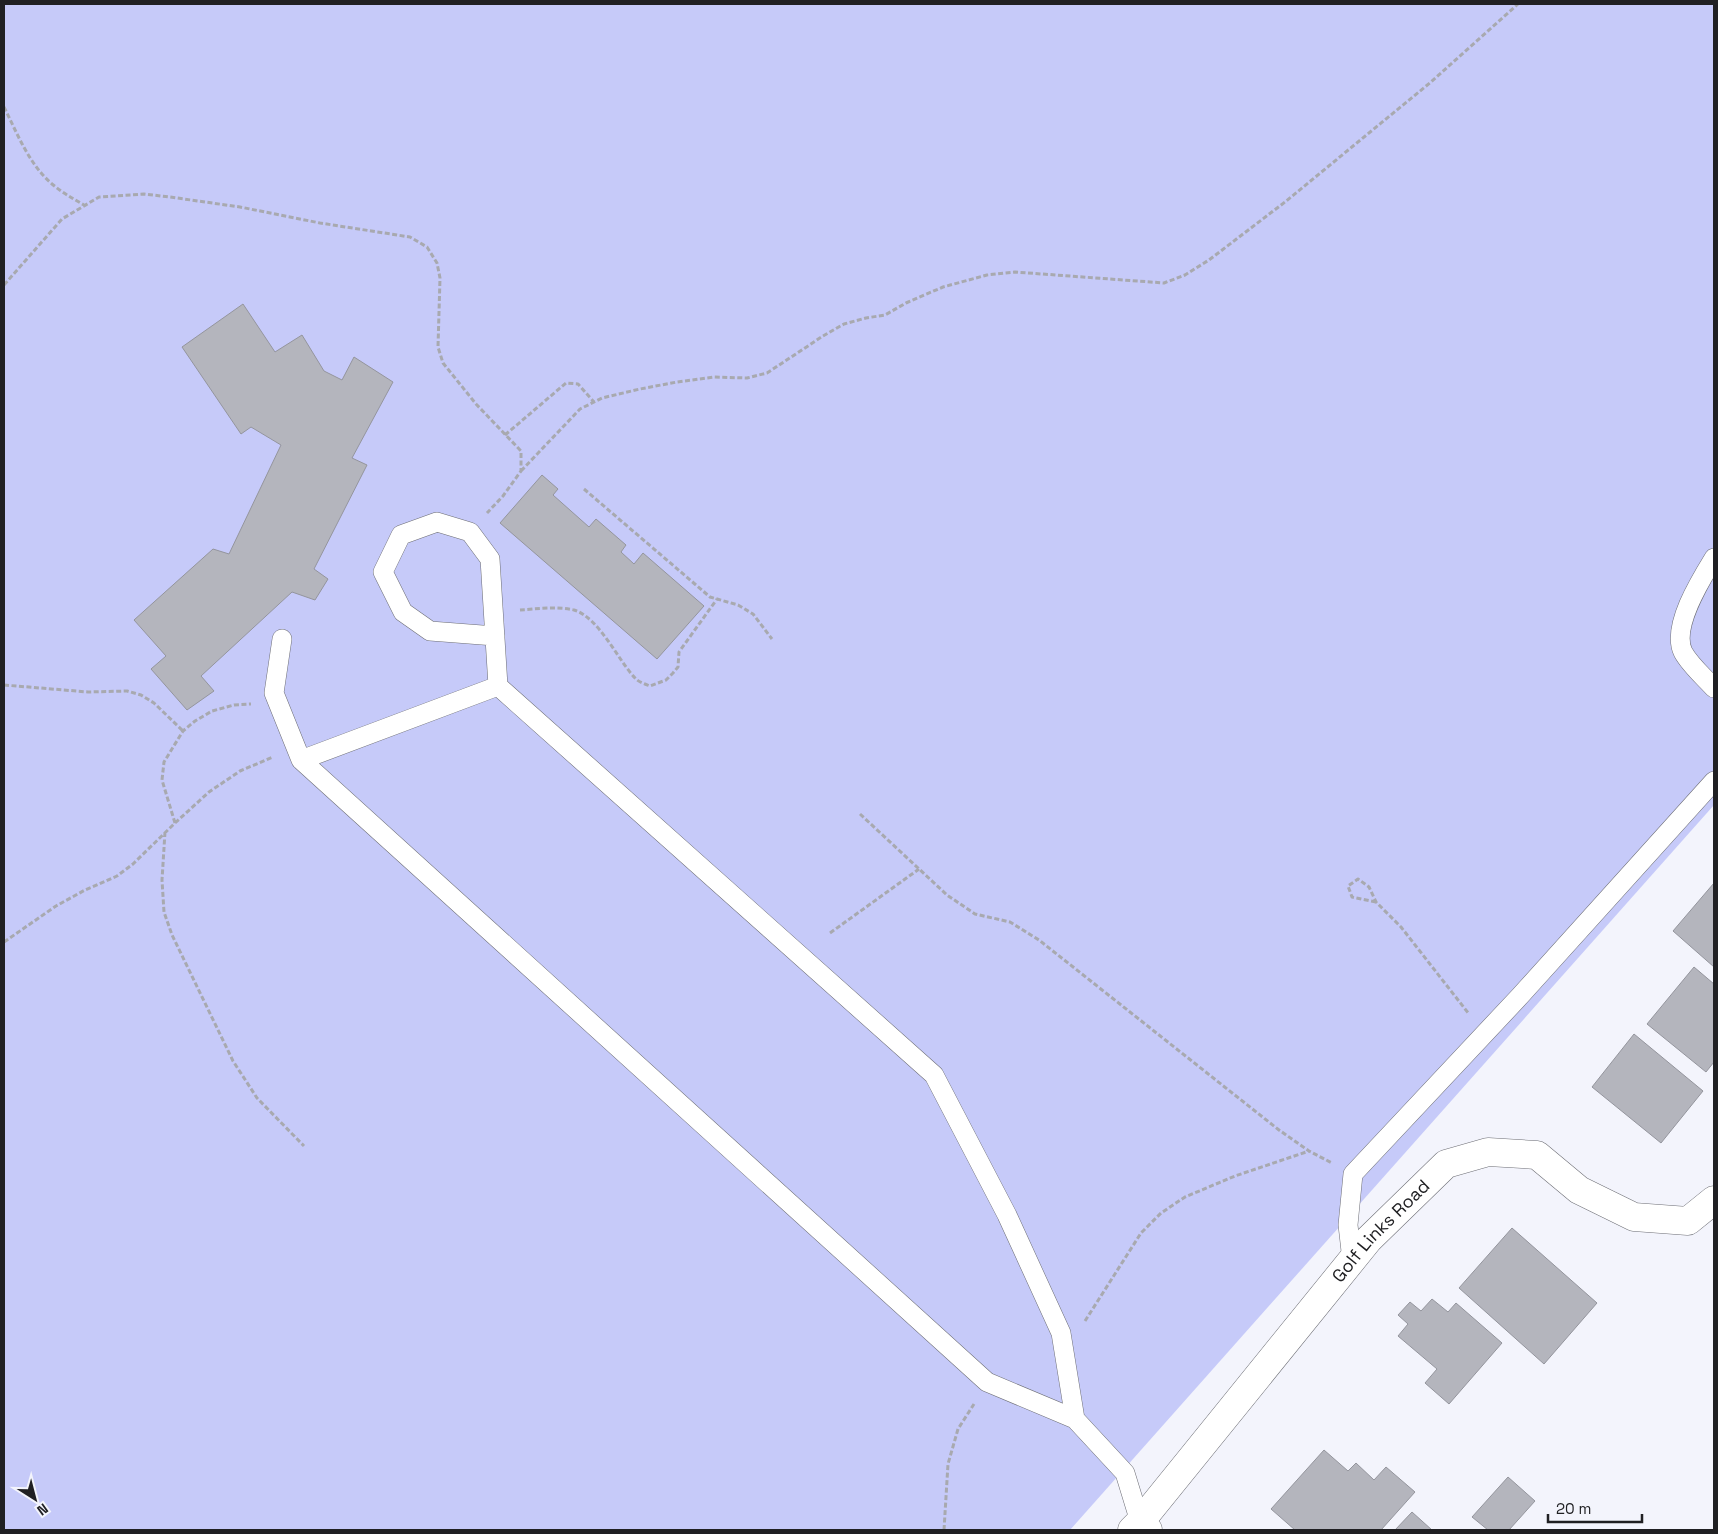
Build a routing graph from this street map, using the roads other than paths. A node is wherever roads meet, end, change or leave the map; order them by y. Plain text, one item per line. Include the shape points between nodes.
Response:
1 (1714, 558) edge
2 (495, 636) junction
3 (282, 638) dead end
4 (498, 686) junction
5 (1714, 688) edge
6 (298, 753) junction
7 (1714, 781) edge
8 (1714, 1200) edge
9 (1352, 1260) junction
10 (1075, 1420) junction
11 (1140, 1528) edge

1 - 5 lane via 1686,609 1680,633 1683,651
2 - 2 lane via 490,559 470,532 437,522 401,535 383,572 403,612 430,631
2 - 4 lane
3 - 6 lane via 274,693
4 - 6 lane
4 - 10 lane via 934,1076 1007,1216 1061,1333
6 - 10 lane via 987,1382
7 - 9 lane via 1527,989 1352,1174 1348,1225
8 - 9 street, Golf Links Road via 1688,1221 1634,1216 1579,1190 1537,1156 1488,1152 1446,1164 1369,1239
9 - 11 street, Golf Links Road
10 - 11 lane via 1125,1474

